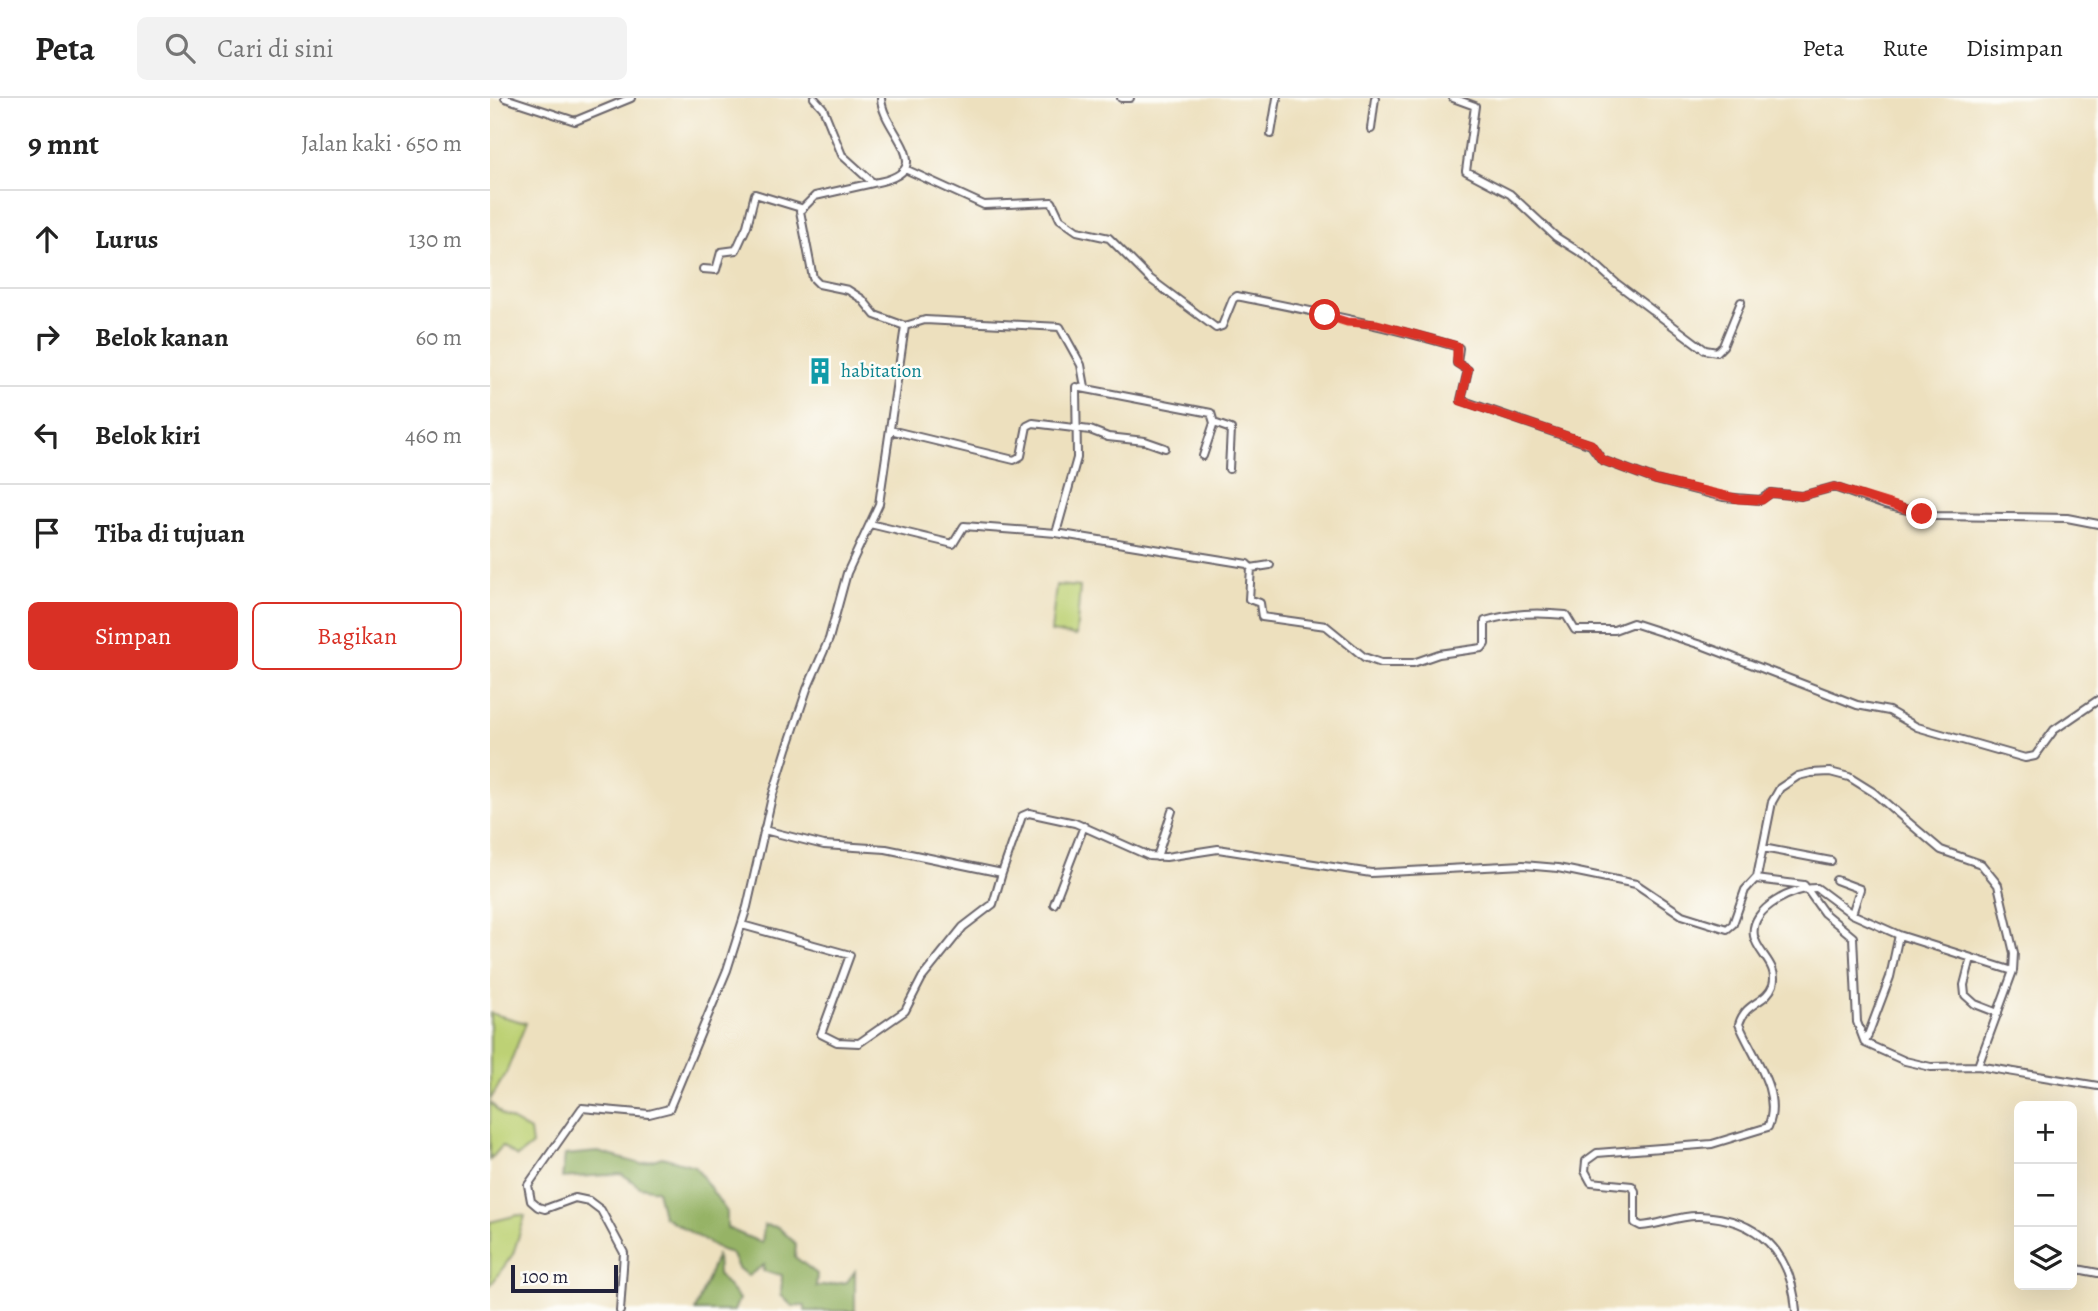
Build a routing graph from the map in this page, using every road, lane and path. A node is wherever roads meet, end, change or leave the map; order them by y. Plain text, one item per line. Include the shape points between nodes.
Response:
1 (505, 98) edge
2 (631, 98) edge
3 (814, 98) edge
4 (881, 98) edge
5 (1121, 98) edge
6 (1130, 98) edge
7 (1277, 98) edge
8 (1375, 98) edge
9 (1453, 98) edge
10 (1371, 130) dead end
11 (1271, 134) dead end
12 (905, 169) junction
13 (873, 183) junction
14 (801, 208) junction
15 (703, 269) dead end
16 (1741, 302) dead end
17 (905, 326) junction
18 (1085, 387) junction
19 (1214, 422) junction
20 (1077, 427) junction
21 (890, 430) junction
22 (1165, 448) dead end
23 (1203, 456) dead end
24 (1229, 469) dead end
25 (870, 524) junction
26 (2098, 524) edge
27 (1056, 533) junction
28 (1270, 565) dead end
29 (1251, 568) junction
30 (2098, 701) edge
31 (1172, 811) dead end
32 (1084, 826) junction
33 (764, 830) junction
34 (1763, 848) junction
35 (1157, 857) junction
36 (1831, 861) dead end
37 (1002, 873) junction
38 (1756, 879) junction
39 (1836, 880) dead end
40 (1808, 889) junction
41 (1054, 904) dead end
42 (1852, 914) junction
43 (741, 925) junction
44 (1899, 935) junction
45 (1972, 958) junction
46 (2013, 971) junction
47 (1998, 1013) junction
48 (1865, 1044) junction
49 (1978, 1066) junction
50 (2098, 1086) edge
51 (2077, 1269) edge
52 (2098, 1273) edge
53 (620, 1311) edge
54 (1796, 1311) edge

1 - 2 street via 575,121
3 - 13 street via 842,155
4 - 12 street via 889,123 906,148
5 - 6 street
7 - 11 street
8 - 10 street
9 - 16 street via 1475,106 1466,171 1510,194 1556,237 1705,350 1717,352 1723,346
12 - 13 street via 888,181
12 - 26 street via 984,205 1052,202 1059,219 1077,231 1109,238 1149,278 1216,328 1222,326 1237,296 1347,322 1377,324 1455,346 1457,363 1468,370 1461,401 1591,444 1602,460 1656,480 1723,497 1760,500 1771,493 1801,496 1834,487 1935,516 2074,519
13 - 14 street via 815,196
14 - 15 street via 755,194 736,250 722,252 716,270
14 - 17 street via 813,278 819,285 848,290 874,315
17 - 18 street via 925,320 1060,327 1081,365
17 - 21 street
18 - 19 street via 1210,412
18 - 20 street via 1074,391
19 - 23 street
19 - 24 street via 1231,429
20 - 21 street via 1028,424 1021,456 1014,460
20 - 22 street
20 - 27 street via 1076,461
21 - 25 street via 880,504
25 - 27 street via 953,544 964,526
25 - 33 street via 847,573
27 - 29 street
28 - 29 street
29 - 30 street via 1249,599 1260,603 1262,617 1326,626 1375,662 1413,663 1482,648 1485,621 1505,614 1566,614 1575,630 1614,630 1633,623 1857,705 1889,711 1917,727 2025,758 2035,756 2054,730
31 - 35 street
32 - 35 street
32 - 37 street via 1025,813
32 - 41 street
33 - 37 street via 824,845 886,849
33 - 43 street
34 - 36 street
34 - 38 street
34 - 46 street via 1772,802 1780,788 1811,773 1849,777 1941,850 1987,869 2001,890 2014,953
35 - 38 street via 1218,849 1371,873 1539,865 1636,884 1674,911 1724,929 1732,924 1745,890
37 - 43 street via 993,904 963,927 919,982 908,1007 859,1043 837,1042 821,1034 849,955
38 - 40 street via 1800,883
39 - 42 street via 1860,889
40 - 42 street via 1817,888
40 - 48 street via 1824,913 1853,937 1857,1022
40 - 54 street via 1772,903 1753,931 1774,978 1766,996 1749,1005 1738,1024 1765,1076 1771,1108 1768,1128 1712,1144 1597,1153 1586,1161 1585,1171 1591,1182 1632,1186 1635,1223 1641,1226 1699,1216 1765,1236 1782,1256
42 - 44 street
43 - 53 street via 669,1109 649,1114 582,1108 528,1185 531,1201 538,1208 575,1198 595,1203 601,1210 624,1254
44 - 45 street
44 - 48 street via 1890,977
45 - 46 street
45 - 47 street via 1965,995
46 - 47 street
47 - 49 street
48 - 49 street via 1931,1067
49 - 50 street
51 - 52 street

